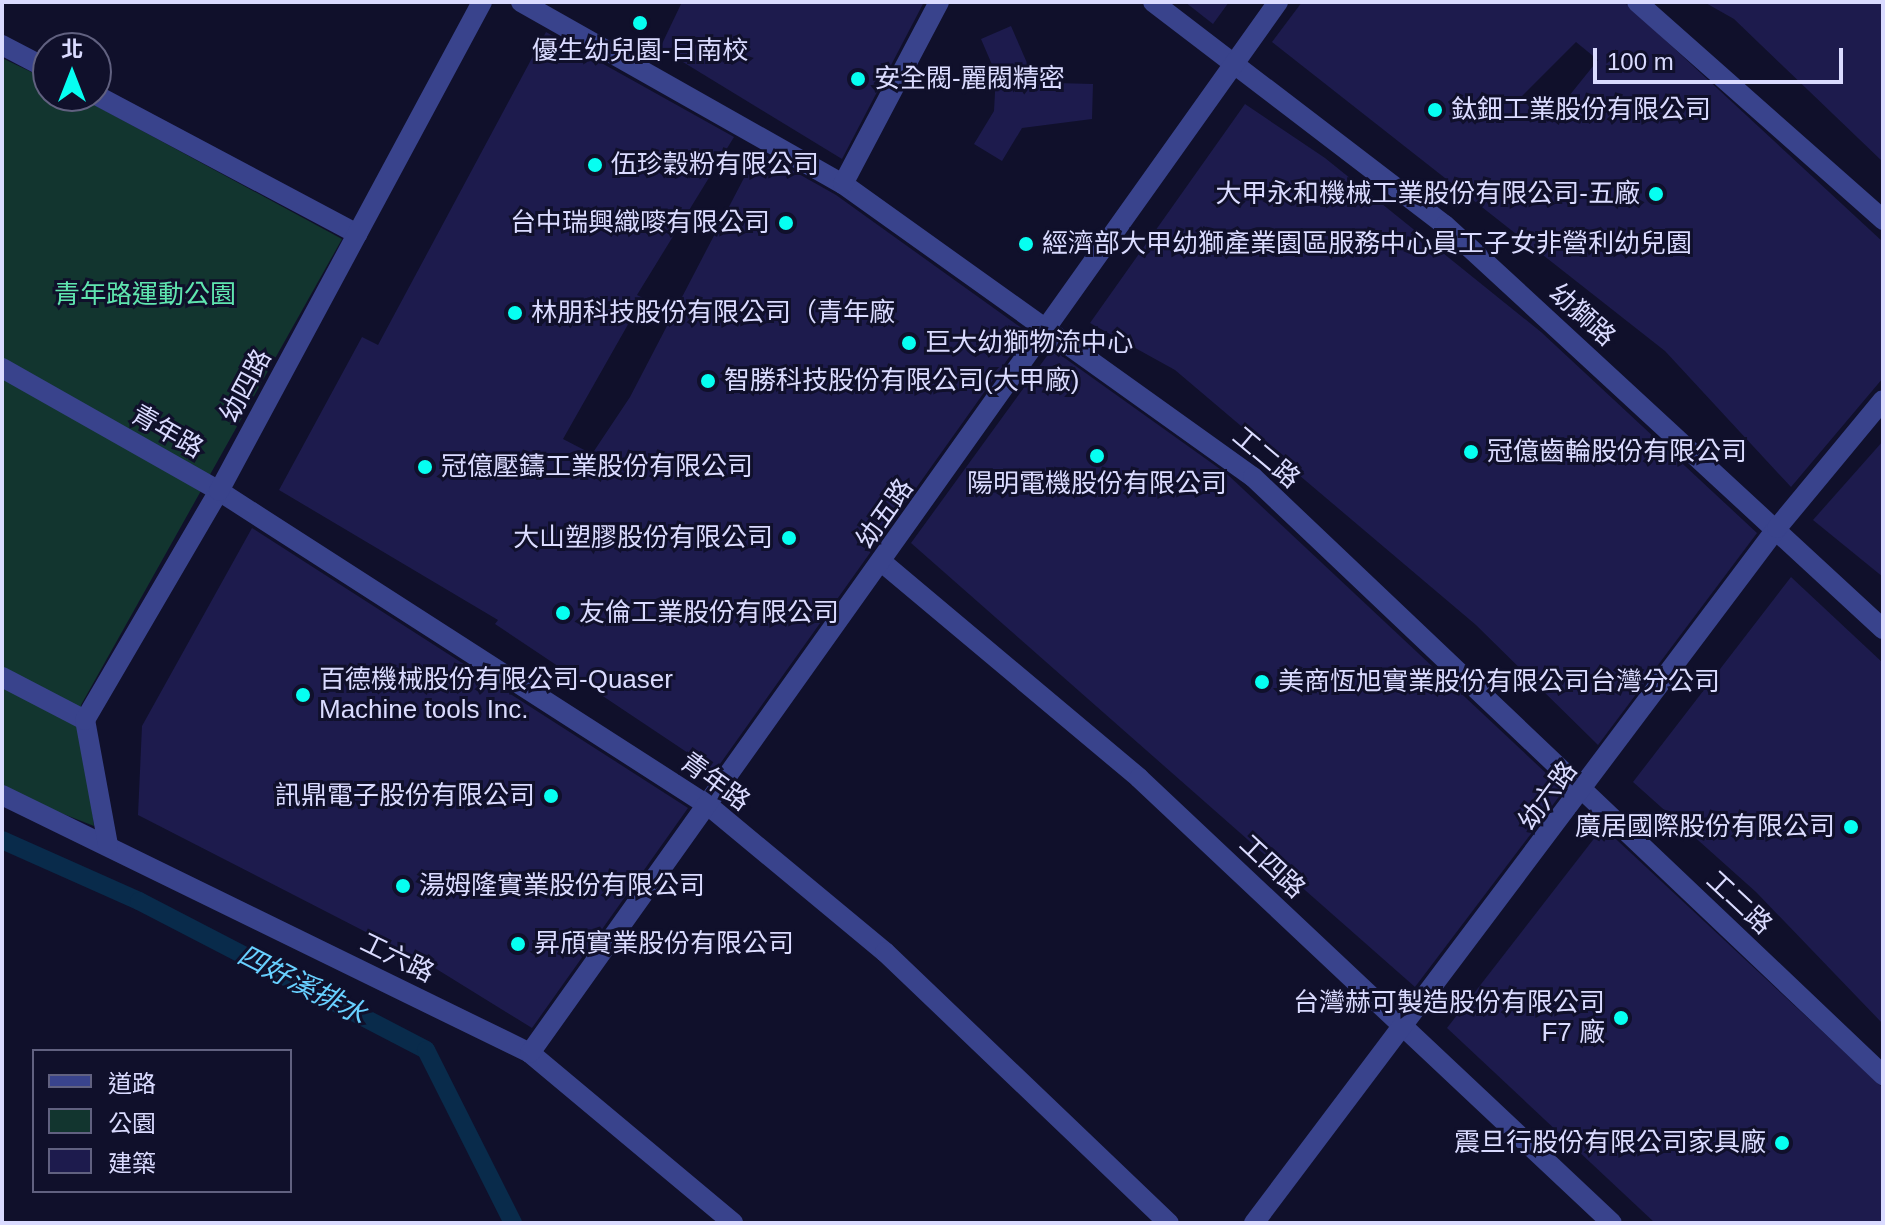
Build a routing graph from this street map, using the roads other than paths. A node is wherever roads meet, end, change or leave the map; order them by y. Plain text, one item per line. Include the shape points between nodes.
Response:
1 (482, 2) edge
2 (521, 2) edge
3 (939, 2) edge
4 (1153, 2) edge
5 (1278, 2) edge
6 (1637, 2) edge
7 (2, 45) edge
8 (1233, 59) junction
9 (32, 61) edge
10 (112, 104) edge
11 (843, 184) junction
12 (1883, 220) edge
13 (357, 234) junction
14 (1049, 325) junction
15 (2, 368) edge
16 (1883, 400) edge
17 (219, 491) junction
18 (1777, 528) junction
19 (883, 563) junction
20 (1883, 629) edge
21 (2, 677) edge
22 (85, 720) junction
23 (1584, 792) junction
24 (2, 795) edge
25 (709, 806) junction
26 (108, 845) junction
27 (1403, 1027) junction
28 (530, 1053) junction
29 (1883, 1075) edge
30 (733, 1223) edge
31 (1169, 1223) edge
32 (1254, 1223) edge
33 (1612, 1223) edge

1 - 13 street, 幼四路
2 - 11 street, 工二路
3 - 11 street
4 - 8 street, 幼獅路
5 - 8 street, 幼五路
6 - 12 street
7 - 9 street
8 - 14 street, 幼五路
8 - 18 street, 幼獅路 via 1445,225
10 - 13 street
11 - 14 street, 工二路
13 - 17 street, 幼四路
14 - 19 street, 幼五路
14 - 23 street, 工二路 via 1253,477
15 - 17 street, 青年路
16 - 18 street, 幼六路
17 - 22 street, 幼四路
17 - 25 street, 青年路
18 - 20 street, 幼獅路
18 - 23 street, 幼六路
19 - 25 street, 幼五路
19 - 27 street, 工四路 via 1127,767
21 - 22 street
22 - 26 street
23 - 27 street, 幼六路
23 - 29 street, 工二路
24 - 26 street, 工六路
25 - 28 street, 幼五路
25 - 31 street, 青年路 via 885,952
26 - 28 street, 工六路
27 - 32 street, 幼六路
27 - 33 street, 工四路
28 - 30 street, 工六路

